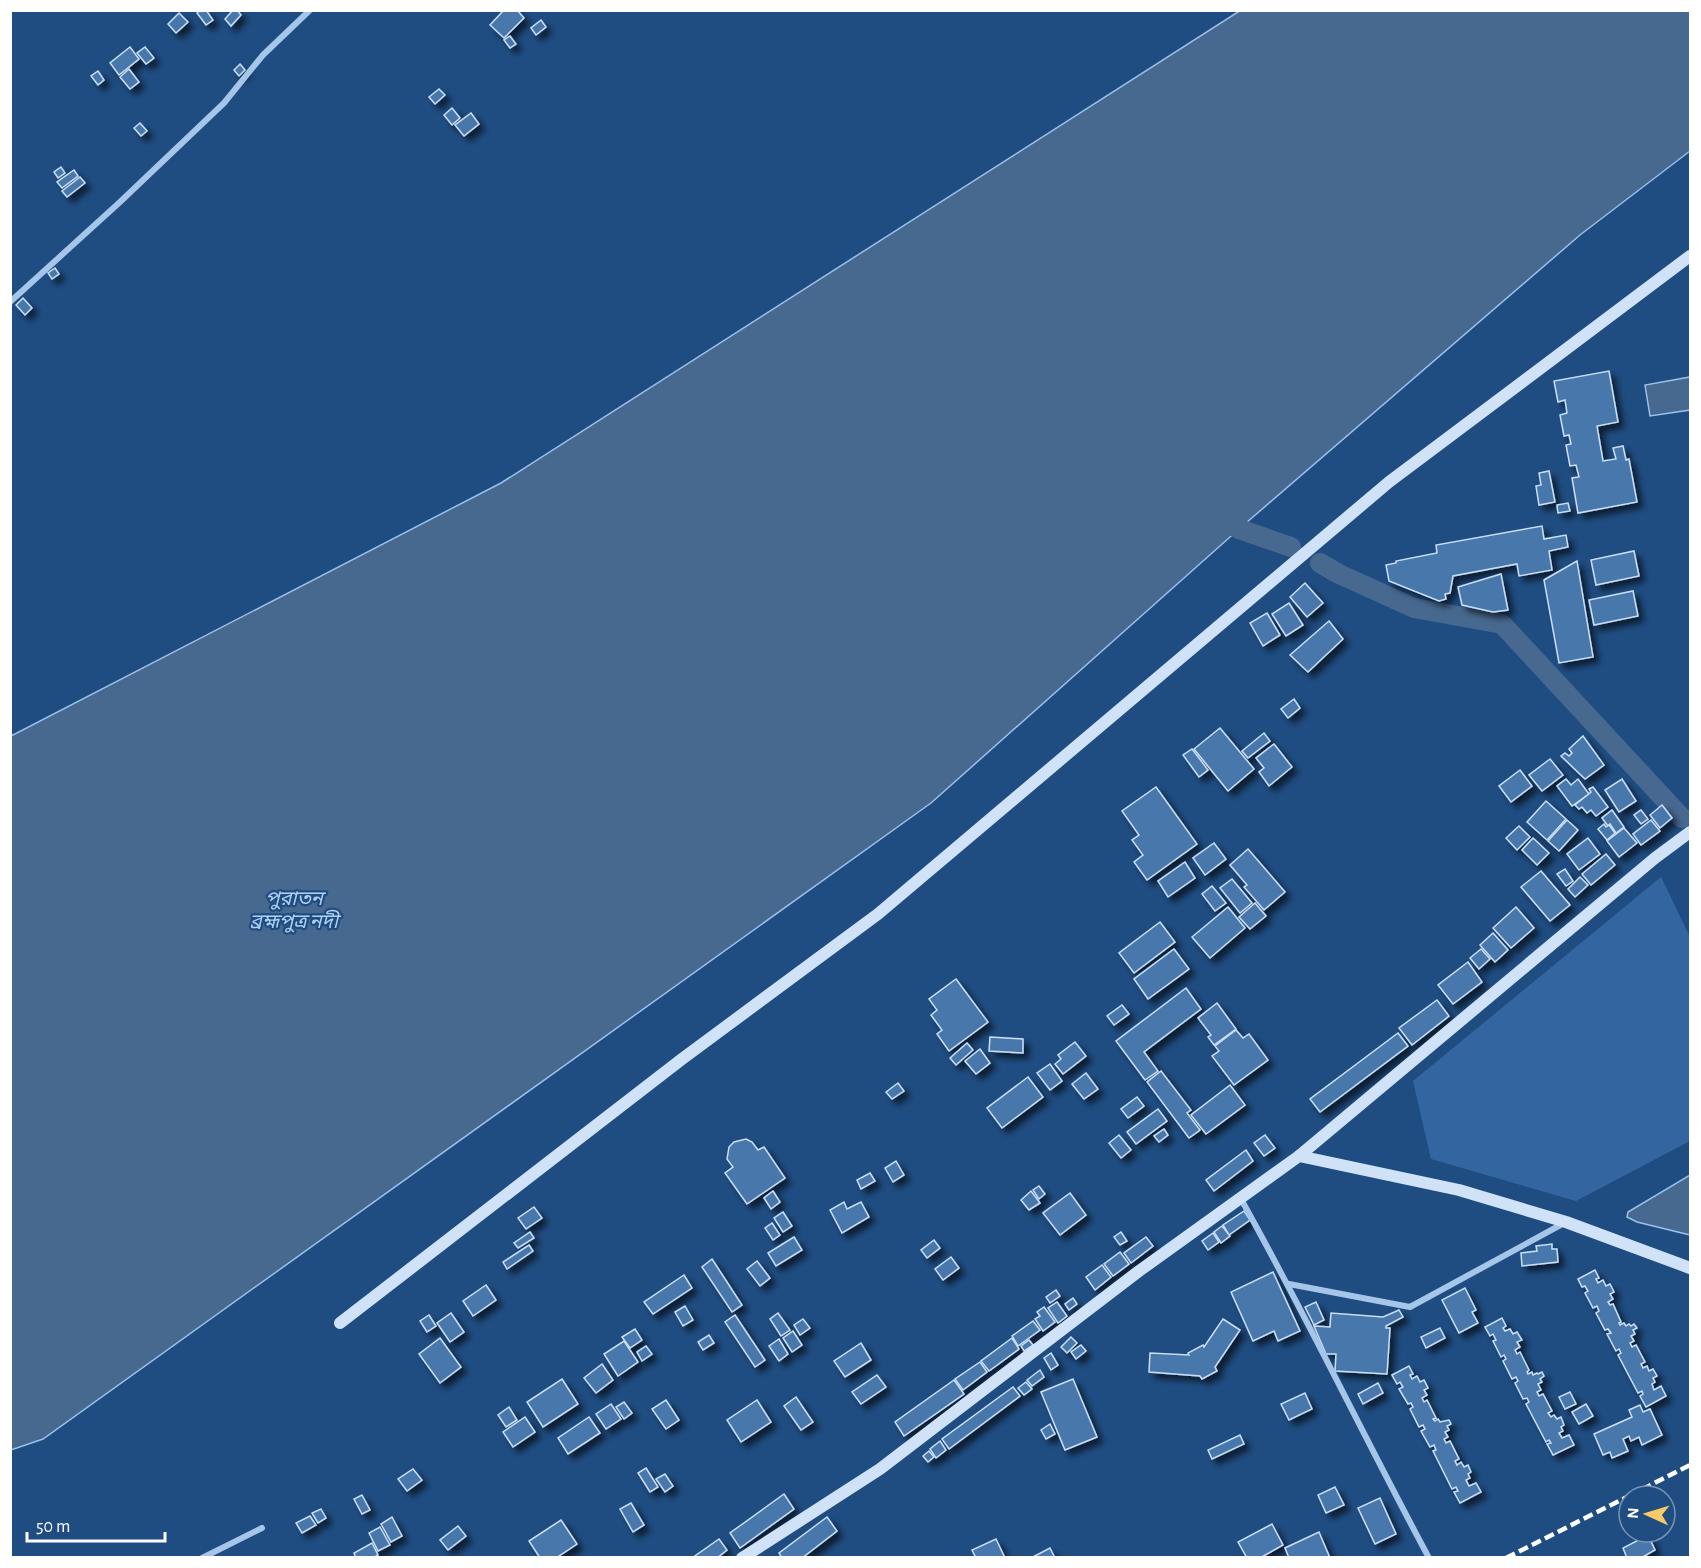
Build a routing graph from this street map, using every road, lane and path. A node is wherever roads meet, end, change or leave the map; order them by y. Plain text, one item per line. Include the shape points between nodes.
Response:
1 (310, 10) edge
2 (1690, 256) edge
3 (10, 302) edge
4 (1690, 832) edge
5 (1299, 1155) junction
6 (1241, 1199) junction
7 (1566, 1222) junction
8 (1690, 1268) edge
9 (1288, 1284) junction
10 (340, 1323) dead end
11 (262, 1528) dead end
12 (202, 1557) edge
13 (742, 1557) edge
14 (1429, 1557) edge

1 - 3 street via 263,55 224,103
2 - 10 street via 1389,482 878,915 682,1059
4 - 5 street
5 - 6 street
5 - 7 street via 1459,1190
6 - 9 street
6 - 13 street via 1139,1271 880,1469
7 - 8 street
7 - 9 street via 1410,1307
9 - 14 street
11 - 12 street

